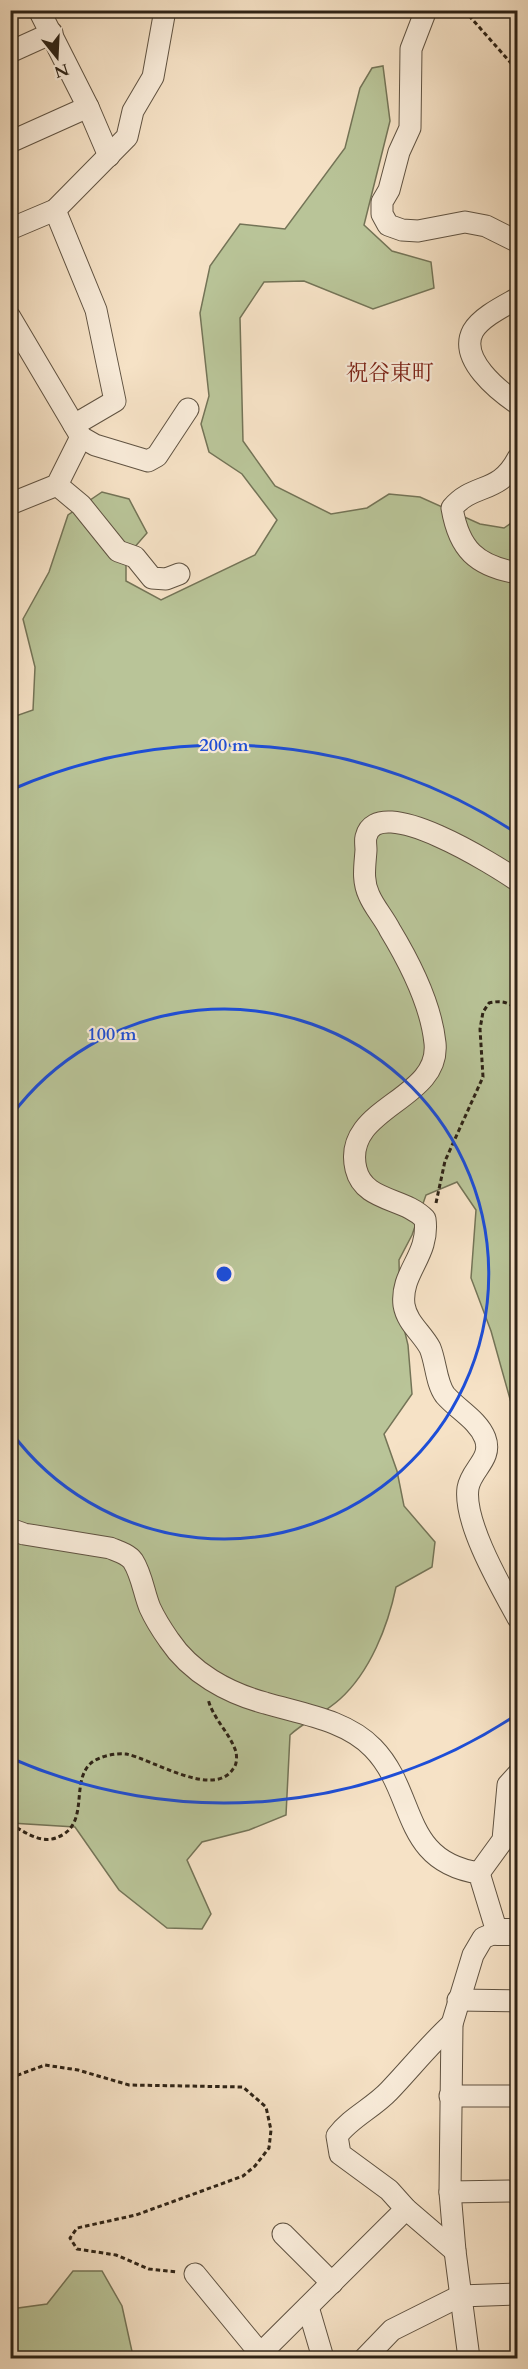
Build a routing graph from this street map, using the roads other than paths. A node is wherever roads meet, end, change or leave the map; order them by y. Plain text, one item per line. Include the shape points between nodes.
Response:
1 (39, 10) edge
2 (165, 10) edge
3 (426, 10) edge
4 (52, 33) junction
5 (10, 52) edge
6 (88, 107) junction
7 (10, 142) edge
8 (109, 156) junction
9 (55, 210) junction
10 (10, 229) edge
11 (518, 242) edge
12 (518, 298) edge
13 (10, 317) edge
14 (15, 339) edge
15 (518, 404) edge
16 (188, 409) dead end
17 (77, 431) junction
18 (518, 458) edge
19 (57, 485) junction
20 (10, 504) edge
21 (518, 573) edge
22 (179, 574) dead end
23 (518, 881) edge
24 (10, 1528) edge
25 (518, 1618) edge
26 (518, 1774) edge
27 (479, 1873) junction
28 (507, 1932) edge
29 (458, 2000) junction
30 (518, 2001) edge
31 (452, 2024) junction
32 (450, 2096) junction
33 (518, 2096) edge
34 (518, 2191) edge
35 (450, 2192) junction
36 (406, 2209) junction
37 (283, 2234) dead end
38 (454, 2252) junction
39 (195, 2274) road end
40 (332, 2283) junction
41 (518, 2294) edge
42 (460, 2296) junction
43 (308, 2307) junction
44 (262, 2356) edge
45 (323, 2358) edge
46 (365, 2358) edge
47 (469, 2358) edge

1 - 4 street
2 - 8 street via 153,77 133,111 127,137
3 - 11 street via 411,50 410,128 382,202 382,214 388,225 402,230 418,231 465,222 486,226
4 - 5 street
4 - 6 street
6 - 7 street
6 - 8 street
8 - 9 street
9 - 10 street
9 - 17 street via 96,310 114,400
12 - 15 street via 483,321 473,332 470,348 491,385
13 - 14 street
14 - 17 street
16 - 17 street via 156,456 148,460 95,445
17 - 19 street
18 - 21 street via 503,480 458,500 452,508 458,532 476,559 495,570
19 - 20 street
19 - 22 street via 81,505 118,551 135,557 152,578 166,579
23 - 25 street via 459,846 398,821 372,828 366,836 364,877 369,896 412,969 432,1025 435,1055 418,1083 366,1125 357,1138 354,1163 367,1190 425,1219 426,1241 407,1280 405,1308 429,1345 444,1393 485,1438 484,1461 468,1487 468,1502 490,1567
24 - 27 street via 24,1534 110,1548 132,1560 150,1610 170,1642 203,1677 262,1702 322,1718 361,1737 388,1771 427,1848 458,1870
26 - 27 street via 508,1785 503,1840
27 - 28 street
28 - 29 street via 483,1938
29 - 30 street
29 - 31 street
31 - 32 street
31 - 36 street via 421,2052 389,2091 337,2136 340,2154 389,2190
32 - 33 street
32 - 35 street
34 - 35 street
35 - 38 street
36 - 38 street
36 - 40 street
37 - 40 street
38 - 42 street
39 - 44 street
40 - 43 street
41 - 42 street
42 - 46 street via 393,2330
42 - 47 street
43 - 44 street
43 - 45 street

